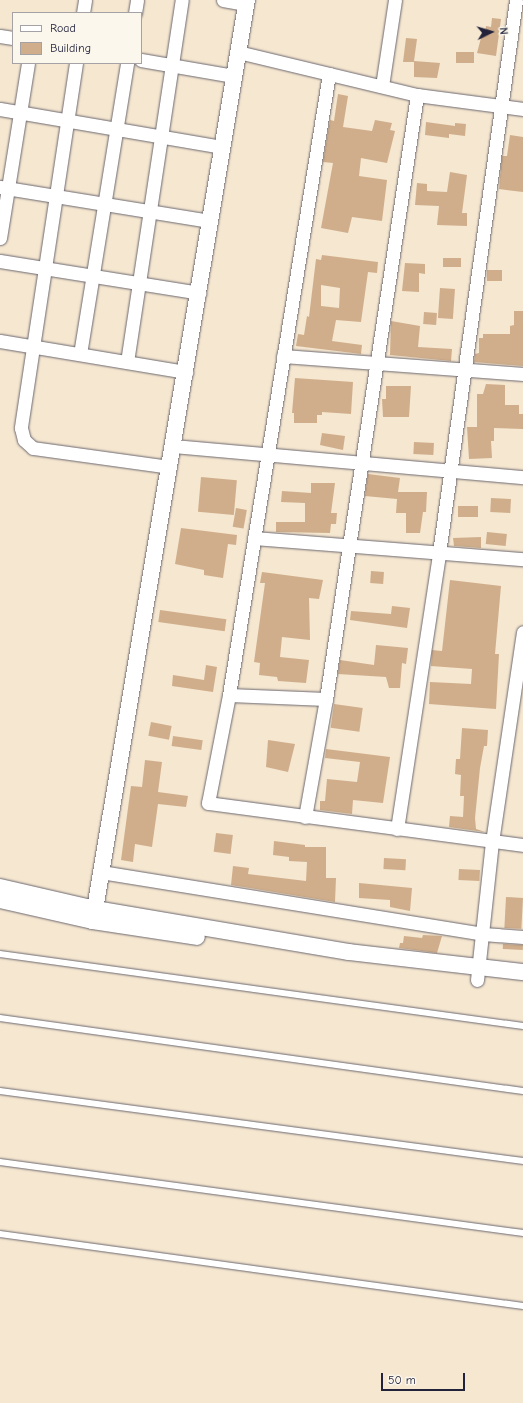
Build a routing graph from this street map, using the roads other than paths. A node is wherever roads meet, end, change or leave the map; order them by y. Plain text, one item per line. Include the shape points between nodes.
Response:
1 (85, 0) edge
2 (137, 0) edge
3 (182, 0) edge
4 (223, 0) edge
5 (395, 0) edge
6 (514, 0) edge
7 (523, 1) edge
8 (246, 2) edge
9 (83, 12) edge
10 (135, 12) edge
11 (0, 36) edge
12 (12, 38) edge
13 (238, 52) junction
14 (142, 60) edge
15 (28, 64) edge
16 (76, 64) edge
17 (127, 64) edge
18 (172, 65) junction
19 (329, 74) junction
20 (234, 76) junction
21 (382, 86) junction
22 (417, 95) junction
23 (501, 106) junction
24 (0, 109) edge
25 (523, 109) edge
26 (20, 113) junction
27 (67, 121) junction
28 (116, 129) junction
29 (161, 136) junction
30 (223, 147) junction
31 (4, 187) edge
32 (55, 196) junction
33 (104, 204) junction
34 (150, 211) junction
35 (210, 221) junction
36 (0, 238) edge
37 (0, 261) edge
38 (44, 268) junction
39 (92, 276) junction
40 (139, 284) junction
41 (199, 293) junction
42 (0, 341) edge
43 (32, 346) junction
44 (80, 354) junction
45 (283, 356) junction
46 (127, 362) junction
47 (377, 363) junction
48 (464, 370) junction
49 (186, 372) junction
50 (523, 374) edge
51 (174, 446) junction
52 (267, 454) junction
53 (362, 463) junction
54 (170, 467) junction
55 (450, 471) junction
56 (523, 477) edge
57 (254, 538) junction
58 (350, 546) junction
59 (439, 553) junction
60 (523, 559) edge
61 (523, 632) edge
62 (229, 695) junction
63 (326, 699) junction
64 (305, 817) junction
65 (397, 829) junction
66 (492, 842) junction
67 (523, 845) edge
68 (101, 872) junction
69 (0, 886) edge
70 (0, 900) edge
71 (94, 915) junction
72 (483, 934) junction
73 (523, 937) edge
74 (0, 954) edge
75 (523, 972) edge
76 (477, 974) junction
77 (523, 983) edge
78 (0, 1018) edge
79 (523, 1026) edge
80 (0, 1091) edge
81 (523, 1091) edge
82 (523, 1161) edge
83 (0, 1162) edge
84 (523, 1233) edge
85 (0, 1234) edge
86 (523, 1306) edge

1 - 9 street
2 - 10 street
3 - 18 street
4 - 8 street
5 - 21 street
6 - 7 street
6 - 23 street
8 - 13 street
11 - 12 street
13 - 19 street
13 - 20 street
14 - 18 street
15 - 26 street
16 - 27 street
17 - 28 street
18 - 20 street
18 - 29 street
19 - 21 street
19 - 45 street
20 - 30 street
21 - 22 street
22 - 23 street
22 - 47 street
23 - 25 street
23 - 48 street
24 - 26 street
26 - 27 street
26 - 31 street
27 - 28 street
27 - 32 street
28 - 29 street
28 - 33 street
29 - 30 street
29 - 34 street
30 - 35 street
31 - 32 street
31 - 36 street
32 - 33 street
32 - 38 street
33 - 34 street
33 - 39 street
34 - 35 street
34 - 40 street
35 - 41 street
37 - 38 street
38 - 39 street
38 - 43 street
39 - 40 street
39 - 44 street
40 - 41 street
40 - 46 street
41 - 49 street
42 - 43 street
43 - 44 street
43 - 54 street via 21,428 24,440 33,448
44 - 46 street
45 - 47 street
45 - 52 street
46 - 49 street
47 - 48 street
47 - 53 street
48 - 50 street
48 - 55 street
49 - 51 street
51 - 52 street
51 - 54 street
52 - 53 street
52 - 57 street
53 - 55 street
53 - 58 street
54 - 68 street
55 - 56 street
55 - 59 street
57 - 58 street
57 - 62 street
58 - 59 street
58 - 63 street
59 - 60 street
59 - 65 street
61 - 66 street
62 - 63 street
62 - 64 street via 208,803
63 - 64 street
64 - 65 street
65 - 66 street
66 - 67 street
66 - 72 street
68 - 71 street
68 - 72 street
69 - 71 street
70 - 71 street
71 - 76 street
72 - 73 street
72 - 76 street
74 - 79 lane
75 - 76 street
76 - 77 street
78 - 81 lane
80 - 82 lane
83 - 84 lane
85 - 86 lane

